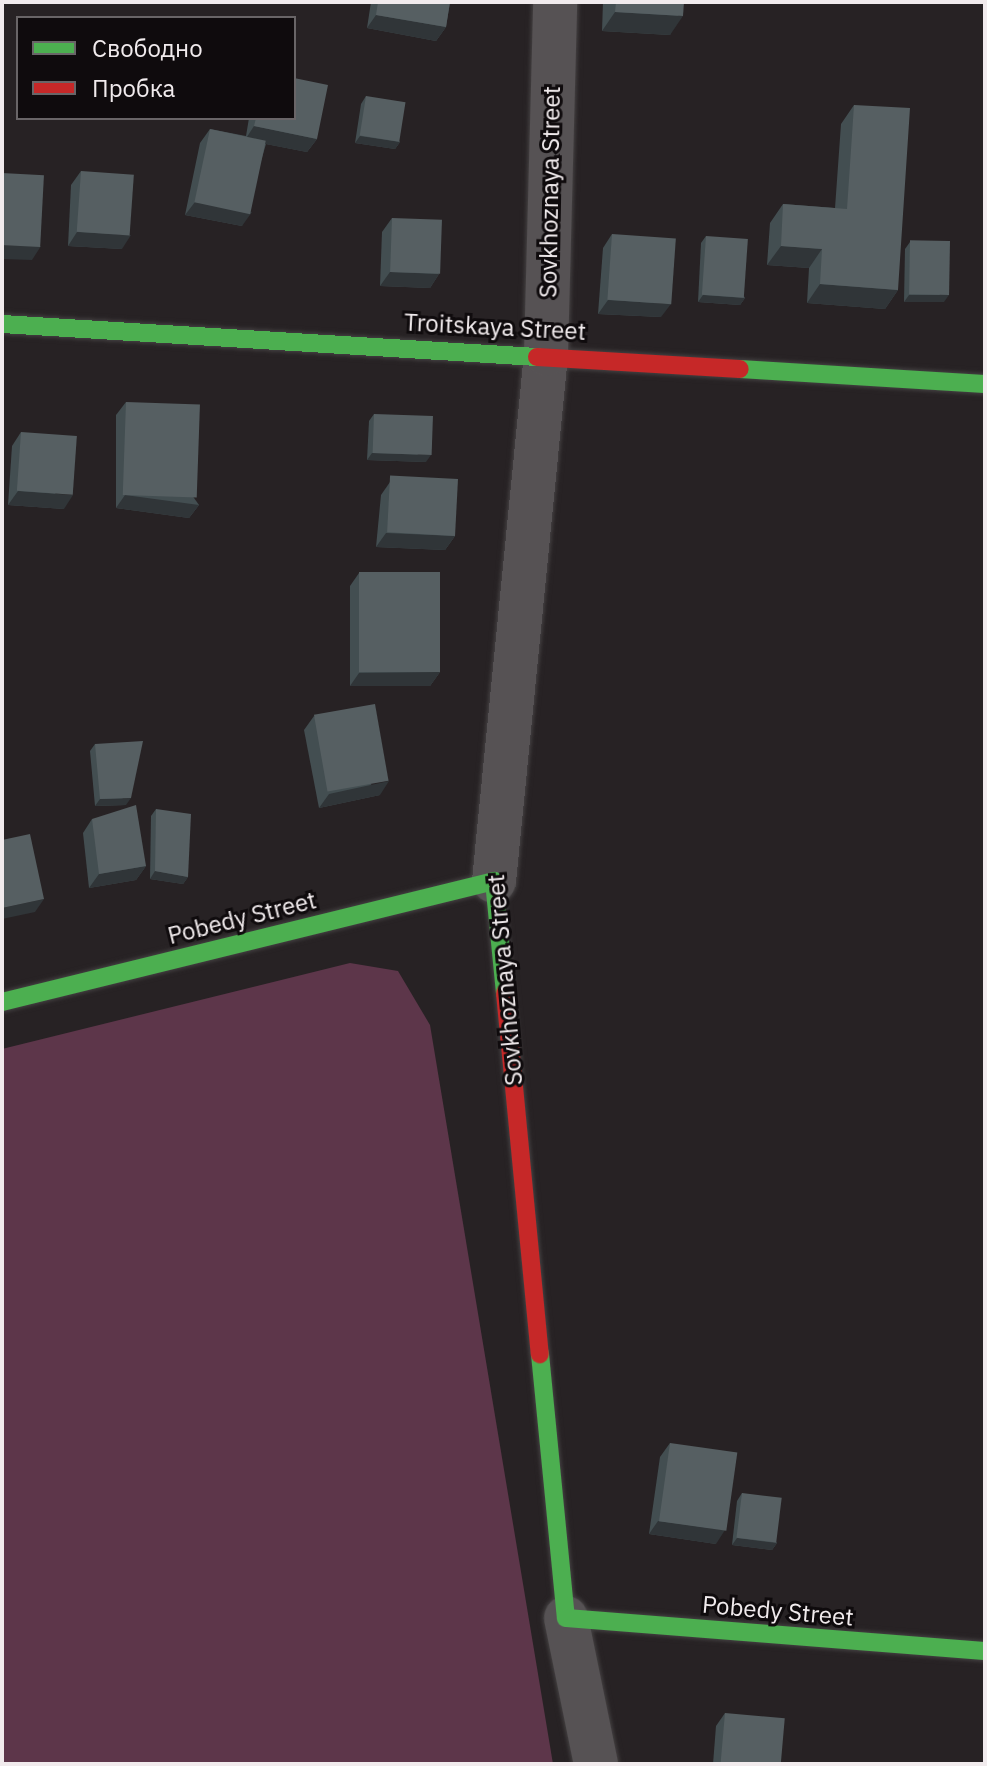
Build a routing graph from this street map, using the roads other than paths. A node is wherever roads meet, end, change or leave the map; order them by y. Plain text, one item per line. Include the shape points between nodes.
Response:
1 (555, 2) edge
2 (2, 324) edge
3 (546, 354) junction
4 (985, 384) edge
5 (494, 881) junction
6 (2, 1002) edge
7 (566, 1618) junction
8 (985, 1651) edge
9 (596, 1764) edge

1 - 3 street, Sovkhoznaya Street
2 - 3 street, Troitskaya Street
3 - 4 street, Troitskaya Street
3 - 5 street, Sovkhoznaya Street
5 - 6 street, Pobedy Street
5 - 7 street, Sovkhoznaya Street
7 - 8 street, Pobedy Street
7 - 9 street, Sovkhoznaya Street

